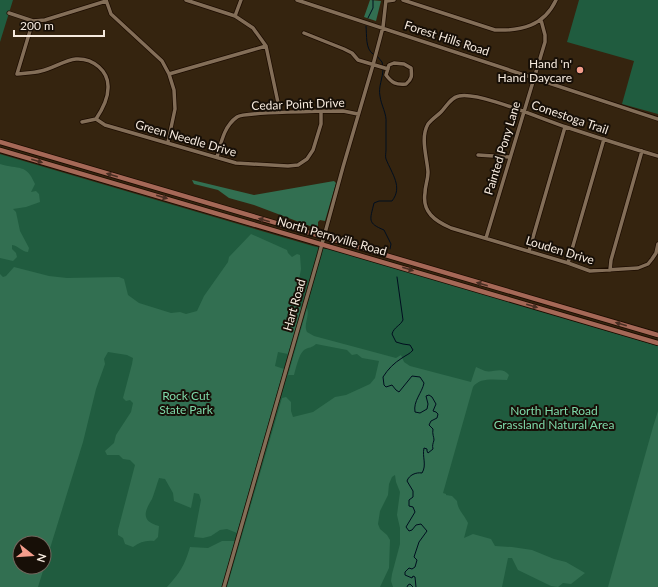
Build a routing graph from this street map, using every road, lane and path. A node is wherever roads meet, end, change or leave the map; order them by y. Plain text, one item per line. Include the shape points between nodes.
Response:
1 (106, 0) edge
2 (186, 0) edge
3 (241, 0) edge
4 (297, 0) edge
5 (316, 0) edge
6 (387, 0) edge
7 (394, 0) edge
8 (403, 0) edge
9 (556, 0) edge
10 (416, 2) edge
11 (316, 6) junction
12 (9, 13) dead end
13 (235, 16) junction
14 (540, 20) junction
15 (33, 21) junction
16 (383, 27) junction
17 (304, 33) dead end
18 (266, 46) junction
19 (373, 65) junction
20 (388, 69) junction
21 (169, 74) junction
22 (534, 78) junction
23 (476, 96) joint
24 (523, 111) junction
25 (280, 112) junction
26 (321, 112) junction
27 (358, 114) junction
28 (96, 119) junction
29 (658, 119) edge
30 (82, 122) dead end
31 (565, 126) junction
32 (604, 139) junction
33 (0, 142) edge
34 (168, 142) junction
35 (0, 150) edge
36 (642, 151) junction
37 (478, 155) dead end
38 (658, 156) edge
39 (217, 157) junction
40 (509, 157) junction
41 (324, 237) junction
42 (486, 238) junction
43 (322, 244) junction
44 (658, 244) edge
45 (529, 251) junction
46 (568, 263) junction
47 (610, 270) junction
48 (658, 335) edge
49 (658, 342) edge
50 (224, 587) edge

1 - 15 street via 45,20
1 - 21 street via 111,14 162,61
2 - 13 street
3 - 13 street
4 - 11 street, Forest Hills Road
5 - 11 street
6 - 7 street
6 - 16 street, Hart Road
8 - 10 street
9 - 14 street
10 - 14 street via 495,30 522,29
11 - 16 street, Forest Hills Road
12 - 15 street
13 - 18 street via 253,28
14 - 22 street, Painted Pony Lane via 545,42
15 - 28 street via 17,74 41,72 76,59 92,61 102,69 108,89 102,110
16 - 19 street, Hart Road
16 - 22 street, Forest Hills Road
17 - 19 street via 344,49 358,60
18 - 21 street
18 - 25 street
19 - 20 street
19 - 27 street, Hart Road
20 - 20 street via 389,65 394,63 404,64 411,68 412,76 406,84 391,82 386,75
21 - 34 street via 174,90 175,109
22 - 24 street, Painted Pony Lane
22 - 29 street, Forest Hills Road
23 - 24 street, Conestoga Trail
23 - 42 street, Louden Drive via 453,98 428,125 425,137 428,171 424,201 426,210 440,223
24 - 31 street, Conestoga Trail
24 - 40 street, Painted Pony Lane
25 - 26 street, Cedar Point Drive
25 - 39 street, Cedar Point Drive via 238,116 228,125
26 - 27 street, Cedar Point Drive via 344,111
26 - 39 street, Green Needle Drive via 313,150 307,159 298,165 236,163
27 - 41 street, Hart Road
28 - 30 street
28 - 34 street, Green Needle Drive via 104,125
31 - 32 street, Conestoga Trail
31 - 45 street
32 - 36 street, Conestoga Trail
32 - 46 street
41 -> 33 main road, North Perryville Road
34 - 39 street, Green Needle Drive
35 -> 43 main road, North Perryville Road
36 - 38 street, Conestoga Trail
36 - 47 street via 610,260
37 - 40 street
40 - 42 street, Painted Pony Lane
41 - 43 street, Hart Road
48 -> 41 main road, North Perryville Road
42 - 45 street, Louden Drive
43 -> 49 main road, North Perryville Road
43 - 50 street, Hart Road
44 - 47 street, Louden Drive via 648,264 638,268
45 - 46 street, Louden Drive
46 - 47 street, Louden Drive via 590,271

